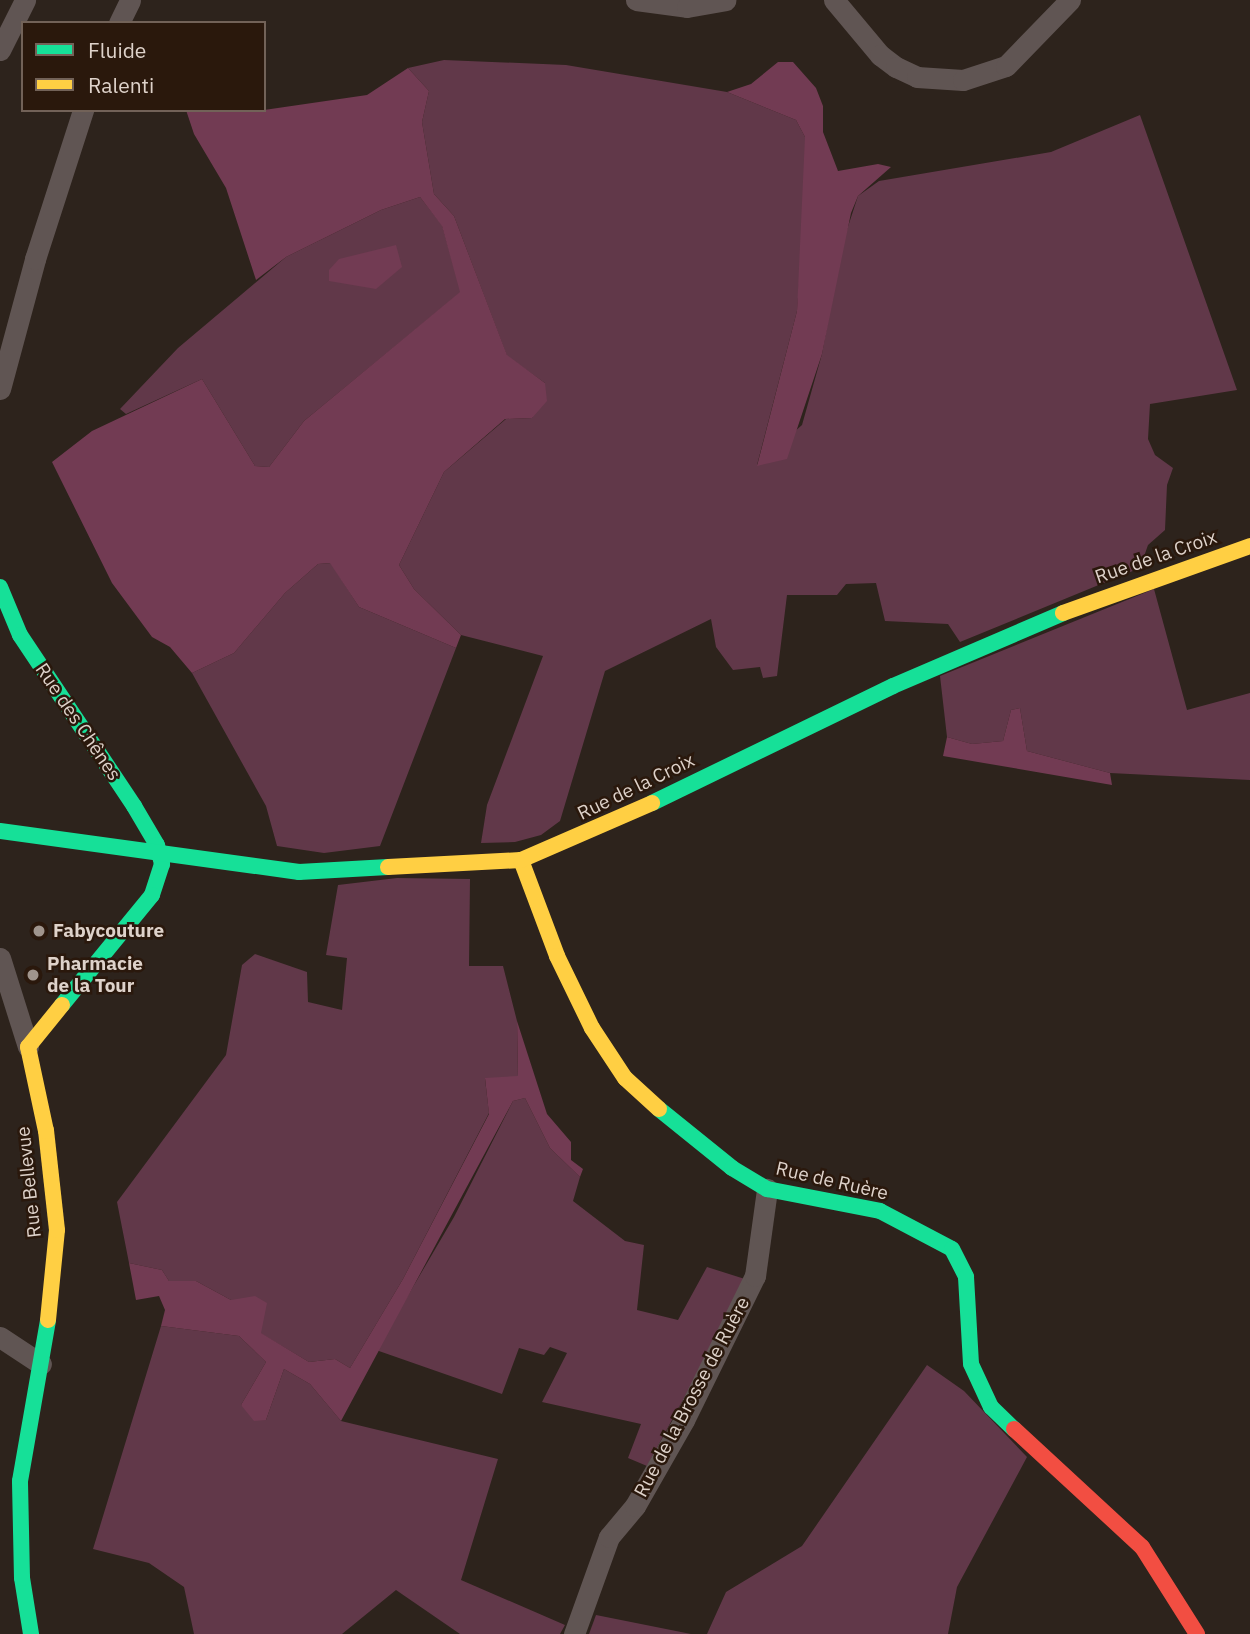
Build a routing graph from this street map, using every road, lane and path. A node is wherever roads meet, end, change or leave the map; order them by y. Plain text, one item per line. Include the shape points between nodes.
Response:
1 (24, 0) edge
2 (130, 0) edge
3 (636, 0) edge
4 (725, 0) edge
5 (835, 0) edge
6 (1070, 0) edge
7 (121, 21) edge
8 (0, 50) edge
9 (82, 112) edge
10 (0, 389) edge
11 (1250, 546) edge
12 (0, 587) edge
13 (0, 831) edge
14 (161, 854) junction
15 (521, 860) junction
16 (0, 958) edge
17 (28, 1046) junction
18 (767, 1189) junction
19 (0, 1337) edge
20 (41, 1364) junction
21 (31, 1634) edge
22 (574, 1634) edge
23 (1197, 1634) edge

1 - 8 street
2 - 7 street
3 - 4 street via 687,7
5 - 6 street via 880,55 896,66 917,76 963,80 1006,66
9 - 10 street
11 - 15 street, Rue de la Croix via 1035,623 594,831
12 - 14 street, Rue des Chênes via 20,635
13 - 14 street, Rue de la Croix
14 - 15 street, Rue de la Croix via 299,872
14 - 17 street via 159,884 152,895
15 - 18 street, Rue de Ruère via 557,956 592,1028 625,1078 732,1168
16 - 17 street
17 - 20 street, Rue Bellevue via 47,1141 57,1230
18 - 22 street, Rue de la Brosse de Ruère via 762,1250 752,1284 650,1480 609,1537
18 - 23 street, Rue de Ruère via 880,1211 952,1249 966,1277 971,1364 991,1407 1142,1547
19 - 20 street
20 - 21 street, Rue Bellevue via 25,1440 19,1504 22,1578

